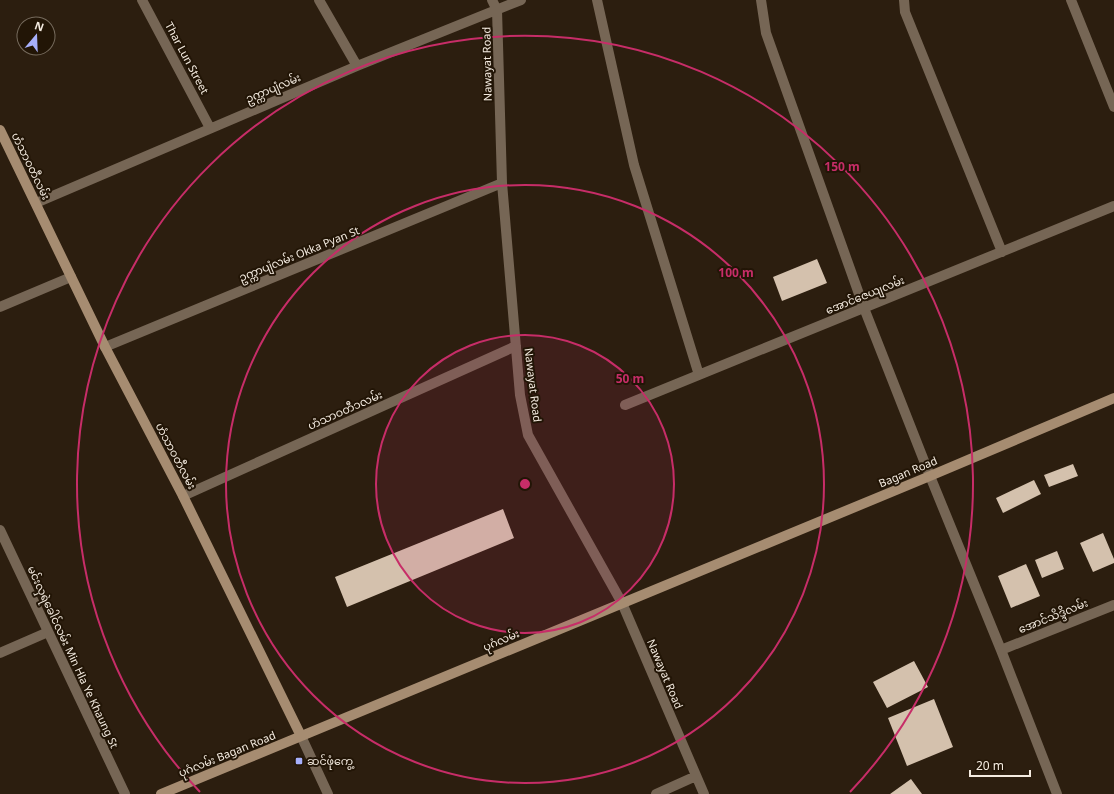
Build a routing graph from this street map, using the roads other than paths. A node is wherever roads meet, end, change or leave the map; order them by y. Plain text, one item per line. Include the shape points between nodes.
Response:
1 (142, 0) edge
2 (319, 0) edge
3 (492, 0) edge
4 (522, 0) edge
5 (597, 0) edge
6 (761, 0) edge
7 (904, 0) edge
8 (1071, 0) edge
9 (498, 10) junction
10 (357, 66) junction
11 (1114, 107) edge
12 (210, 128) junction
13 (0, 130) edge
14 (502, 183) junction
15 (36, 203) junction
16 (1114, 206) edge
17 (1002, 252) junction
18 (71, 277) junction
19 (0, 307) edge
20 (864, 308) junction
21 (516, 346) junction
22 (104, 347) junction
23 (699, 375) junction
24 (1114, 398) edge
25 (625, 405) dead end
26 (930, 476) junction
27 (183, 496) junction
28 (0, 530) edge
29 (711, 567) joint
30 (622, 603) junction
31 (1114, 605) edge
32 (48, 632) junction
33 (1001, 650) junction
34 (0, 653) edge
35 (301, 736) junction
36 (696, 776) junction
37 (125, 794) edge
38 (162, 794) edge
39 (328, 794) edge
40 (656, 794) edge
41 (704, 794) edge
42 (1057, 794) edge

1 - 12 street, Thar Lun Street
2 - 10 street
3 - 9 street
4 - 9 street, ဥက္ကာပျံလမ်း
5 - 23 street via 634,165
6 - 20 street via 766,34
7 - 17 street via 905,12
8 - 11 street
9 - 10 street, ဥက္ကာပျံလမ်း
9 - 14 street, Nawayat Road
10 - 12 street, ဥက္ကာပျံလမ်း
12 - 15 street, ဥက္ကာပျံလမ်း
13 - 15 street, ဟံသာဝတီလမ်း
14 - 21 street, Nawayat Road
14 - 22 street, ဥက္ကာပျံလမ်း Okka Pyan St
15 - 18 street, ဟံသာဝတီလမ်း
16 - 17 street, အောင်ဇေယျလမ်း
17 - 20 street, အောင်ဇေယျလမ်း
18 - 19 street
18 - 22 street, ဟံသာဝတီလမ်း
20 - 23 street, အောင်ဇေယျလမ်း
20 - 26 street
21 - 27 street, ဟံသာဝတီ၁လမ်း
21 - 30 street, Nawayat Road via 520,395 528,435
22 - 27 street, ဟံသာဝတီလမ်း
23 - 25 street, အောင်ဇေယျလမ်း
24 - 26 street, Bagan Road
26 - 29 street, Bagan Road
26 - 33 street
27 - 35 street, ဟံသာဝတီလမ်း
28 - 32 street, မင်းလှရဲခေါင်လမ်း Min Hla Ye Khaung St
29 - 30 street, ပုဂံလမ်း
30 - 35 street, ပုဂံလမ်း
30 - 36 street, Nawayat Road
31 - 33 street, အောင်သိဒ္ဒိလမ်း
32 - 34 street
32 - 37 street, မင်းလှရဲခေါင်လမ်း Min Hla Ye Khaung St
33 - 42 street
35 - 38 street, ပုဂံလမ်း Bagan Road
35 - 39 street, ဟံသာဝတီလမ်း
36 - 40 street
36 - 41 street, Nawayat Road

